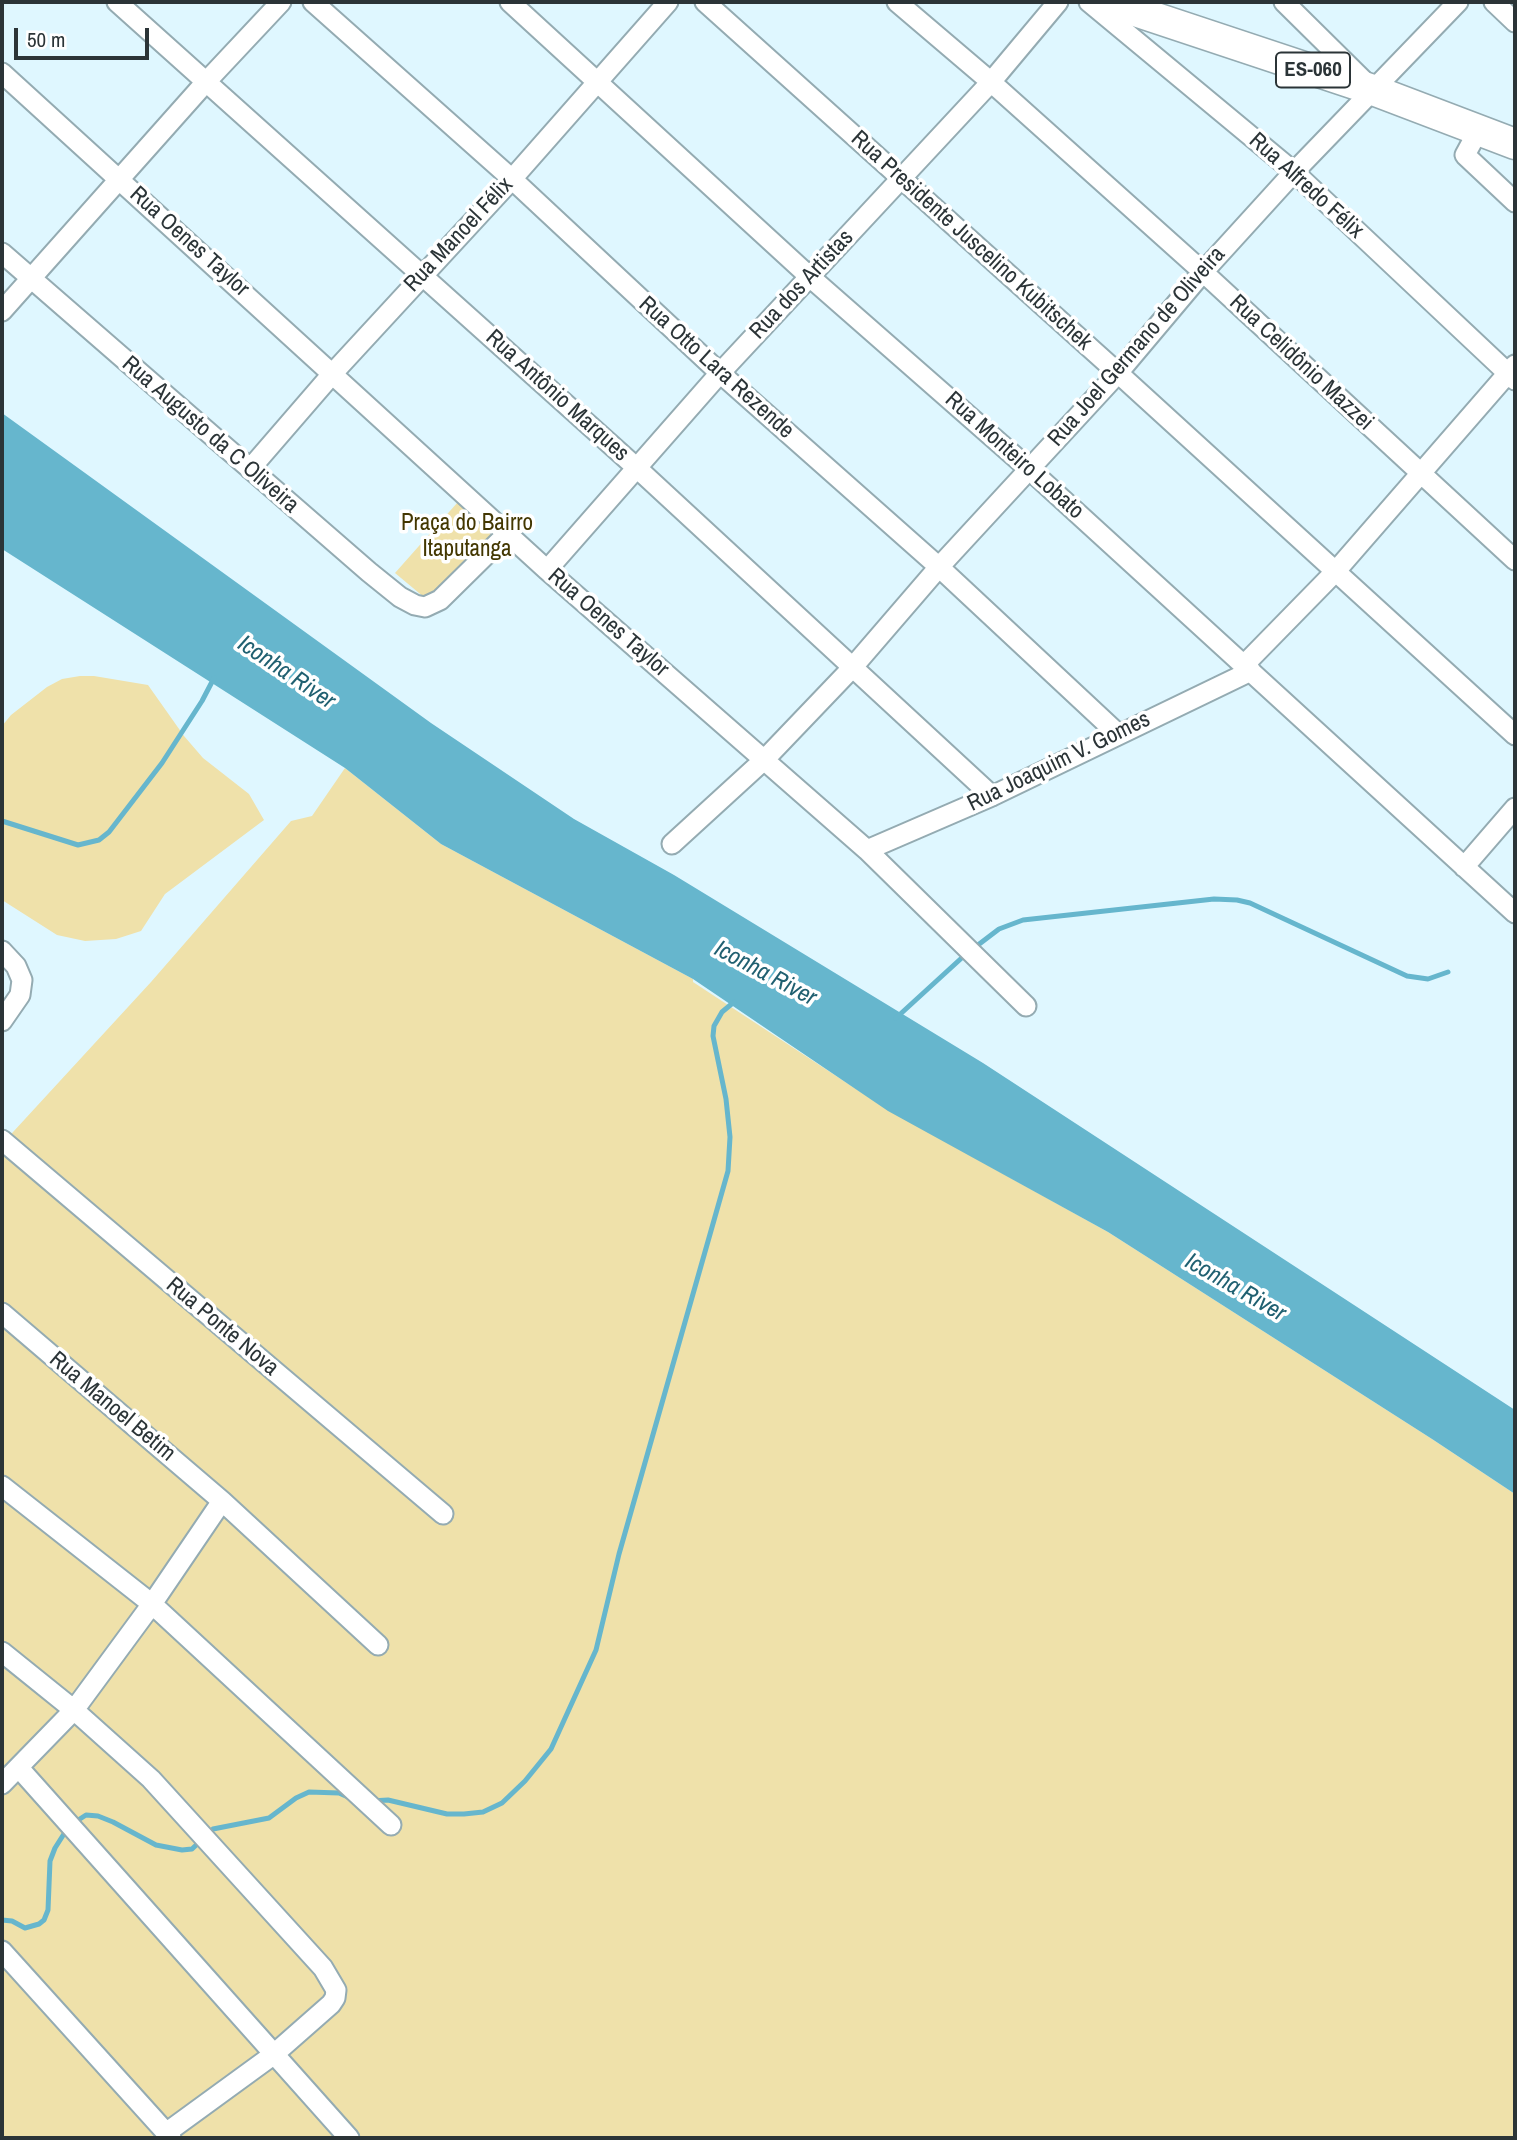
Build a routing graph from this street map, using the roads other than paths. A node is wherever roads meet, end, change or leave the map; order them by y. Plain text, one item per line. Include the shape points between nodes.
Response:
1 (117, 2) edge
2 (281, 2) edge
3 (313, 2) edge
4 (510, 2) edge
5 (668, 2) edge
6 (705, 2) edge
7 (897, 2) edge
8 (1058, 2) edge
9 (1088, 2) edge
10 (1108, 2) edge
11 (1284, 2) edge
12 (1458, 2) edge
13 (1494, 2) edge
14 (1515, 22) edge
15 (2, 73) edge
16 (597, 80) junction
17 (992, 82) junction
18 (205, 83) junction
19 (1373, 90) junction
20 (1478, 131) junction
21 (1515, 144) edge
22 (1294, 172) junction
23 (512, 179) junction
24 (902, 179) junction
25 (120, 180) junction
26 (1515, 202) edge
27 (2, 253) edge
28 (1203, 272) junction
29 (422, 274) junction
30 (810, 276) junction
31 (32, 278) junction
32 (2, 311) edge
33 (1513, 372) edge
34 (332, 373) junction
35 (720, 373) junction
36 (1118, 373) junction
37 (250, 469) junction
38 (638, 469) junction
39 (1029, 469) junction
40 (1420, 474) junction
41 (508, 534) junction
42 (1515, 560) edge
43 (939, 567) junction
44 (547, 570) junction
45 (1335, 572) junction
46 (852, 668) junction
47 (1248, 668) junction
48 (1118, 734) junction
49 (1515, 735) edge
50 (765, 759) junction
51 (992, 796) junction
52 (1515, 808) edge
53 (672, 844) dead end
54 (867, 850) junction
55 (1464, 867) junction
56 (1515, 913) edge
57 (2, 951) edge
58 (1026, 1006) dead end
59 (2, 1021) edge
60 (2, 1140) edge
61 (2, 1313) edge
62 (2, 1486) edge
63 (222, 1501) junction
64 (443, 1514) dead end
65 (152, 1604) junction
66 (378, 1645) dead end
67 (2, 1652) edge
68 (74, 1710) junction
69 (19, 1768) junction
70 (2, 1784) edge
71 (391, 1825) dead end
72 (2, 1951) edge
73 (273, 2054) junction
74 (169, 2136) edge
75 (349, 2138) edge

1 - 18 street, Rua Antônio Marques
2 - 18 street
3 - 23 street, Rua Otto Lara Rezende
4 - 16 street, Rua Monteiro Lobato
5 - 16 street, Rua Manoel Félix
6 - 24 street, Rua Presidente Juscelino Kubitschek
7 - 17 street, Rua Celidônio Mazzei
8 - 17 street, Rua dos Artistas
9 - 22 street, Rua Alfredo Félix
10 - 19 main road, ES-060
11 - 19 street
12 - 19 street, Rua Joel Germano de Oliveira
13 - 14 street
15 - 25 street, Rua Oenes Taylor
16 - 23 street, Rua Manoel Félix
16 - 30 street, Rua Monteiro Lobato
17 - 24 street, Rua dos Artistas
17 - 28 street, Rua Celidônio Mazzei
18 - 25 street
18 - 29 street, Rua Antônio Marques
19 - 20 main road, ES-060
19 - 22 street, Rua Joel Germano de Oliveira
20 - 21 main road, ES-060
20 - 26 street via 1465,155
22 - 28 street, Rua Joel Germano de Oliveira
22 - 33 street, Rua Alfredo Félix
23 - 29 street, Rua Manoel Félix
23 - 35 street, Rua Otto Lara Rezende
24 - 30 street, Rua dos Artistas
24 - 36 street, Rua Presidente Juscelino Kubitschek
25 - 31 street
25 - 34 street, Rua Oenes Taylor
27 - 31 street, Rua Augusto da C Oliveira
28 - 36 street, Rua Joel Germano de Oliveira
28 - 40 street, Rua Celidônio Mazzei
29 - 34 street, Rua Manoel Félix
29 - 38 street, Rua Antônio Marques
30 - 35 street, Rua dos Artistas
30 - 39 street, Rua Monteiro Lobato
31 - 32 street
31 - 37 street, Rua Augusto da C Oliveira
33 - 40 street, Rua Joaquim V. Gomes
34 - 37 street, Rua Manoel Félix
34 - 41 street, Rua Oenes Taylor
35 - 38 street, Rua dos Artistas
35 - 43 street, Rua Otto Lara Rezende
36 - 39 street, Rua Joel Germano de Oliveira
36 - 45 street, Rua Presidente Juscelino Kubitschek
37 - 41 street, Rua Augusto da C Oliveira via 415,605 425,607 440,600
38 - 44 street, Rua dos Artistas
38 - 46 street, Rua Antônio Marques
39 - 43 street, Rua Joel Germano de Oliveira
39 - 47 street, Rua Monteiro Lobato
40 - 42 street, Rua Celidônio Mazzei
40 - 45 street, Rua Joaquim V. Gomes
41 - 44 street, Rua Oenes Taylor
43 - 46 street, Rua Joel Germano de Oliveira
43 - 48 street, Rua Otto Lara Rezende
44 - 50 street, Rua Oenes Taylor
45 - 47 street, Rua Joaquim V. Gomes
45 - 49 street, Rua Presidente Juscelino Kubitschek
46 - 50 street, Rua Joel Germano de Oliveira
46 - 51 street, Rua Antônio Marques
47 - 48 street, Rua Joaquim V. Gomes
47 - 55 street, Rua Monteiro Lobato
48 - 51 street, Rua Joaquim V. Gomes
50 - 53 street, Rua Joel Germano de Oliveira
50 - 54 street, Rua Oenes Taylor
51 - 54 street, Rua Joaquim V. Gomes
52 - 55 street
54 - 58 street, Rua Oenes Taylor
55 - 56 street, Rua Monteiro Lobato
57 - 59 street via 22,981 20,995
60 - 64 street, Rua Ponte Nova
61 - 63 street, Rua Manoel Betim
62 - 65 street
63 - 65 street
63 - 66 street, Rua Manoel Betim
65 - 68 street
65 - 71 street
67 - 68 street
68 - 69 street
68 - 73 street via 151,1779 331,1979 336,1990 331,2004
69 - 70 street
69 - 73 street
72 - 74 street
73 - 74 street
73 - 75 street

